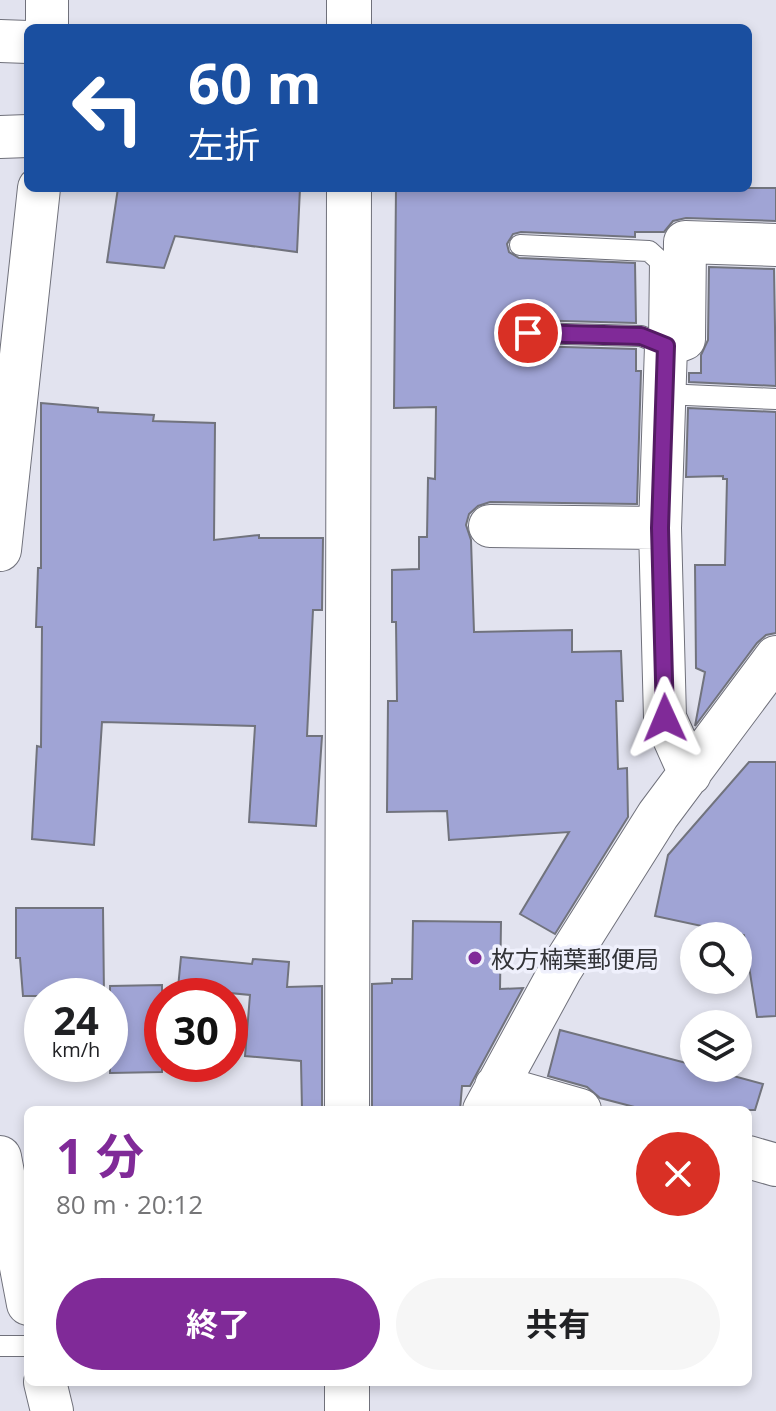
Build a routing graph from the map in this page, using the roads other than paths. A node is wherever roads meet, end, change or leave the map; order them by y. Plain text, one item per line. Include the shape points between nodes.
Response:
1 (47, 0) edge
2 (349, 0) edge
3 (47, 24) edge
4 (349, 24) edge
5 (0, 41) edge
6 (24, 42) edge
7 (24, 136) edge
8 (0, 137) edge
9 (39, 192) edge
10 (349, 192) edge
11 (520, 245) dead end
12 (776, 245) edge
13 (528, 333) dead end
14 (662, 345) junction
15 (664, 394) junction
16 (776, 399) edge
17 (490, 526) dead end
18 (660, 528) junction
19 (0, 550) edge
20 (776, 657) edge
21 (690, 774) junction
22 (490, 1098) edge
23 (347, 1106) edge
24 (550, 1106) edge
25 (0, 1146) edge
26 (24, 1148) edge
27 (0, 1157) edge
28 (752, 1158) edge
29 (776, 1165) edge
30 (24, 1283) edge
31 (0, 1346) edge
32 (24, 1346) edge
33 (46, 1386) edge
34 (347, 1386) edge
35 (52, 1411) edge
36 (347, 1411) edge

1 - 3 street
2 - 4 street
5 - 6 street
7 - 8 street
9 - 19 street
10 - 23 street
11 - 14 lane via 649,251 660,261
12 - 14 street via 685,242 684,339
13 - 14 lane via 641,336
14 - 15 street
15 - 16 lane
15 - 18 street
17 - 18 street
18 - 21 street via 665,718
20 - 21 street
21 - 22 street via 658,815 561,969
22 - 24 street
25 - 26 street
27 - 30 street
28 - 29 street
31 - 32 lane
33 - 35 street
34 - 36 street

